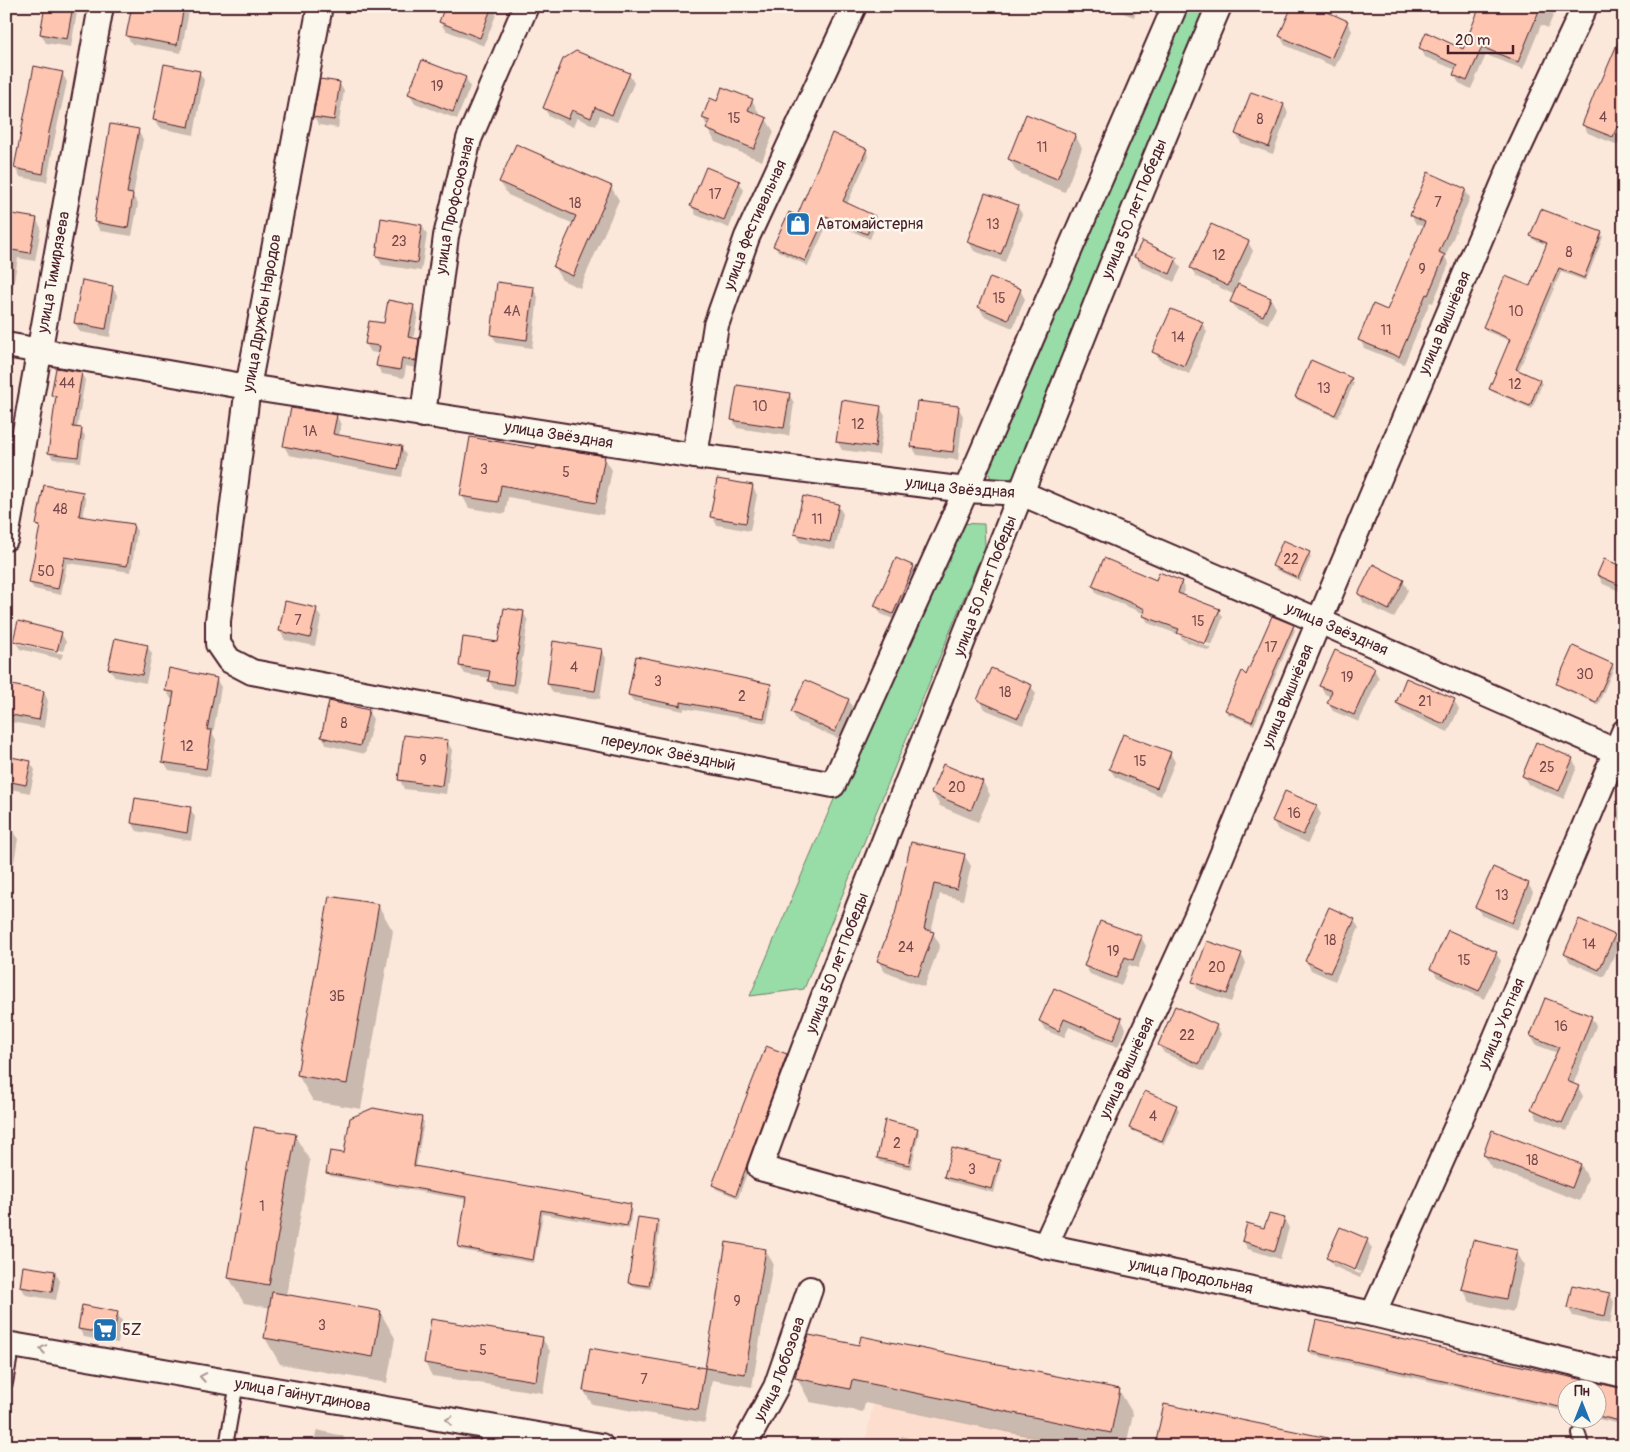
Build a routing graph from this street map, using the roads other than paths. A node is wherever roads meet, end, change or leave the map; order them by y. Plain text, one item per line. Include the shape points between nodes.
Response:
1 (101, 6) edge
2 (320, 6) edge
3 (526, 6) edge
4 (854, 6) edge
5 (1175, 6) edge
6 (1219, 6) edge
7 (1585, 6) edge
8 (6, 345) edge
9 (39, 350) junction
10 (248, 386) junction
11 (423, 415) junction
12 (694, 456) junction
13 (966, 490) junction
14 (1021, 493) junction
15 (6, 538) edge
16 (218, 621) joint
17 (1319, 621) junction
18 (1621, 746) edge
19 (760, 1168) joint
20 (1045, 1246) junction
21 (810, 1289) dead end
22 (1373, 1314) junction
23 (10, 1344) edge
24 (1624, 1375) edge
25 (6, 1382) edge
26 (237, 1383) junction
27 (487, 1436) edge
28 (226, 1446) edge
29 (601, 1446) edge
30 (744, 1446) edge

1 - 9 street, улица Тимирязева
2 - 10 street, улица Дружбы Народов
3 - 11 street, улица Профсоюзная via 470,139 446,236
4 - 12 street, улица фестивальная via 744,246 716,324
5 - 13 street
6 - 14 street, улица 50 лет Победы via 1163,137
7 - 17 street, улица Вишнёвая via 1516,154
8 - 9 street, улица Звёздная
9 - 10 street, улица Звёздная
9 - 15 street, улица Тимирязева
10 - 11 street, улица Звёздная
10 - 16 street, улица Дружбы Народов
11 - 12 street, улица Звёздная
12 - 13 street, улица Звёздная
13 - 14 street, улица Звёздная
13 - 16 street, переулок Звёздный via 833,786 252,672 229,660 218,644
14 - 17 street, улица Звёздная
14 - 19 street, улица 50 лет Победы via 803,1048
17 - 18 street, улица Звёздная
17 - 20 street, улица Вишнёвая via 1197,915
18 - 22 street, улица Уютная
19 - 20 street, улица Продольная
20 - 22 street, улица Продольная
21 - 30 street, улица Лобозова via 776,1388
22 - 24 street, улица Продольная
23 - 25 lane
26 -> 23 street, улица Гайнутдинова
27 -> 26 street, улица Гайнутдинова
26 - 28 lane
27 - 29 street, улица Гайнутдинова

